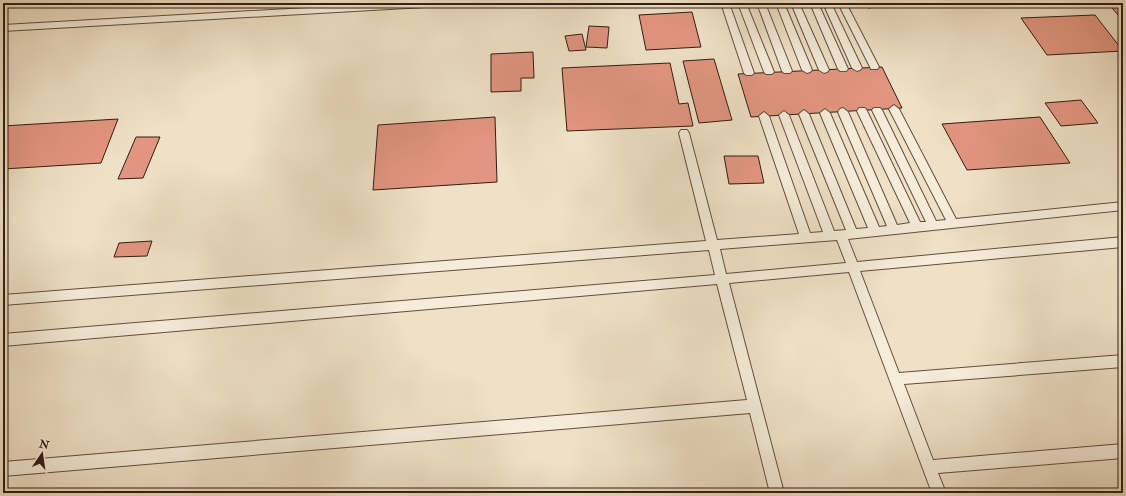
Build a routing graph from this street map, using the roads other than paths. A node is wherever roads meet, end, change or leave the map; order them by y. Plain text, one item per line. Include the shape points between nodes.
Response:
1 (3, 3) edge
2 (8, 3) edge
3 (442, 3) edge
4 (725, 3) edge
5 (742, 3) edge
6 (761, 3) edge
7 (780, 3) edge
8 (795, 3) edge
9 (814, 3) edge
10 (827, 3) edge
11 (842, 3) edge
12 (3, 28) edge
13 (874, 67) dead end
14 (843, 68) dead end
15 (858, 68) dead end
16 (808, 70) dead end
17 (824, 70) dead end
18 (787, 71) dead end
19 (769, 72) dead end
20 (749, 73) dead end
21 (894, 109) dead end
22 (877, 110) dead end
23 (862, 111) dead end
24 (843, 112) dead end
25 (825, 113) dead end
26 (804, 114) dead end
27 (784, 115) dead end
28 (764, 116) dead end
29 (684, 132) dead end
30 (1123, 206) edge
31 (953, 223) junction
32 (933, 226) junction
33 (917, 227) junction
34 (894, 229) junction
35 (875, 231) junction
36 (841, 235) junction
37 (806, 238) junction
38 (1123, 242) edge
39 (713, 245) junction
40 (854, 268) junction
41 (722, 279) junction
42 (3, 300) edge
43 (3, 340) edge
44 (1123, 361) edge
45 (896, 379) junction
46 (755, 406) junction
47 (1123, 451) edge
48 (929, 467) junction
49 (3, 469) edge
50 (777, 493) edge
51 (939, 493) edge

1 - 2 lane
3 - 12 lane
4 - 20 lane
5 - 19 lane
6 - 18 lane
7 - 16 lane
8 - 17 lane
9 - 14 lane
10 - 15 lane
11 - 13 lane
21 - 31 lane
22 - 32 lane
23 - 33 lane
24 - 34 lane
25 - 35 lane
26 - 36 lane
27 - 36 lane
28 - 37 lane
29 - 39 lane
30 - 31 lane
31 - 32 lane
32 - 33 lane
33 - 34 lane
34 - 35 lane
35 - 36 lane
36 - 37 lane
36 - 40 lane
37 - 39 lane
38 - 40 lane
39 - 41 lane
39 - 42 lane
40 - 41 lane
40 - 45 lane
41 - 43 lane
41 - 46 lane
44 - 45 lane
45 - 48 lane
46 - 49 lane
46 - 50 lane
47 - 48 lane
48 - 51 lane

